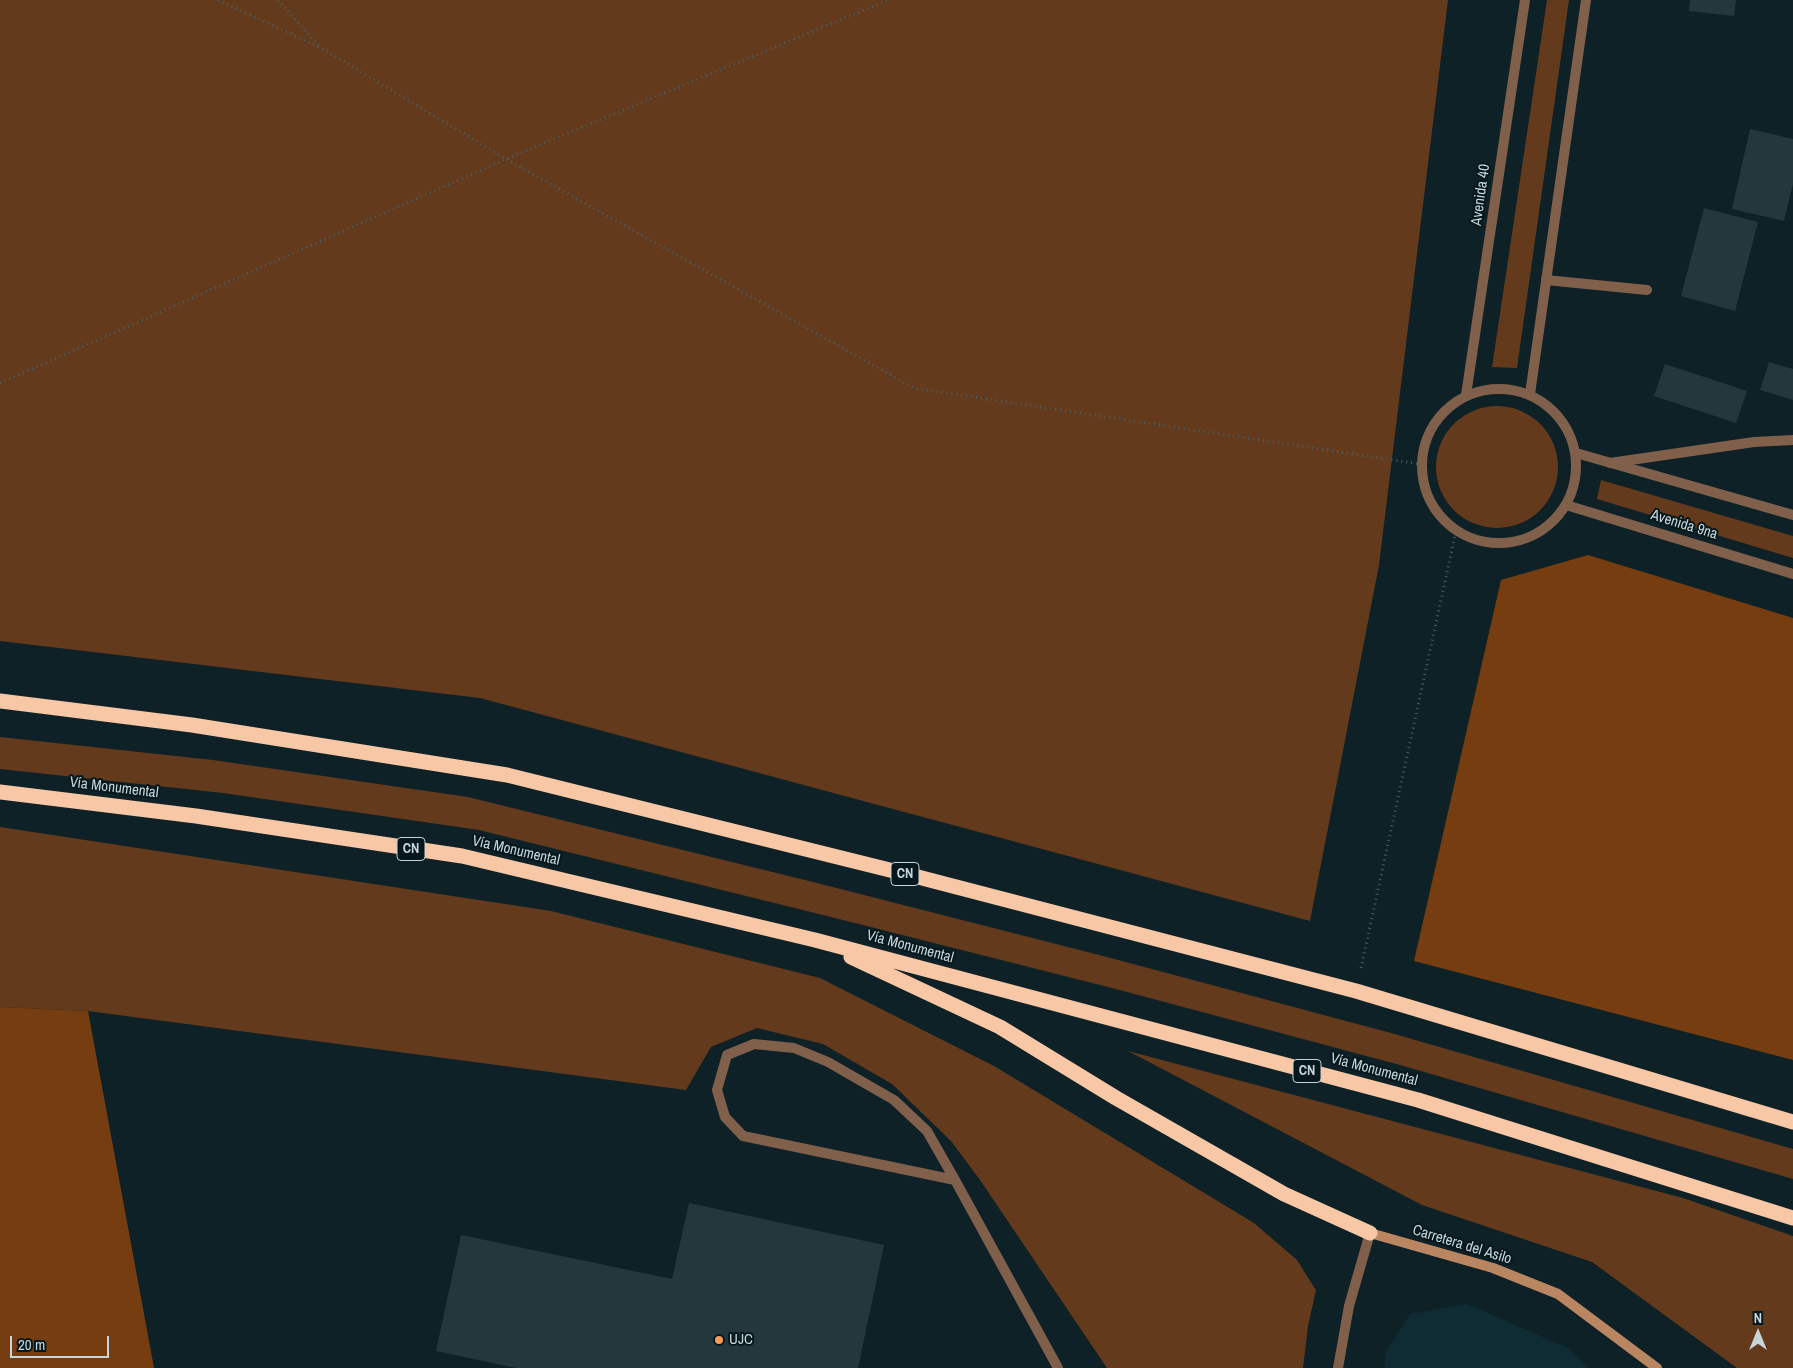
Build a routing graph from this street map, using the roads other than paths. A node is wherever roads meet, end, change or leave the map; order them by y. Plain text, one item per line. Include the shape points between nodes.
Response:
1 (1525, 0) edge
2 (1586, 0) edge
3 (1546, 280) junction
4 (1647, 290) dead end
5 (1530, 394) junction
6 (1466, 395) junction
7 (1793, 440) edge
8 (1576, 453) junction
9 (1610, 462) junction
10 (1566, 505) junction
11 (1793, 515) edge
12 (1793, 574) edge
13 (0, 701) edge
14 (0, 792) edge
15 (816, 940) junction
16 (1793, 1122) edge
17 (956, 1180) junction
18 (1793, 1218) edge
19 (1370, 1233) junction
20 (1058, 1368) edge
21 (1338, 1368) edge
22 (1657, 1368) edge

1 - 6 street, Avenida 40
2 - 3 street
3 - 4 street
3 - 5 street
5 - 6 street via 1498,388
5 - 8 street via 1552,408 1567,428
6 - 10 street via 1442,412 1427,435 1420,464 1424,489 1436,513 1456,531 1485,543 1517,542 1545,529
7 - 9 street via 1754,442
8 - 9 street
8 - 10 street via 1576,480
9 - 11 street
10 - 12 street, Avenida 9na
13 - 16 highway, CN via 192,725 507,775 1356,991
14 - 15 highway, Vía Monumental / CN via 196,816 462,856
15 - 18 highway, Vía Monumental / CN via 1418,1100
15 - 19 highway via 1000,1027 1284,1194
17 - 17 street via 926,1131 894,1100 828,1062 794,1048 754,1044 727,1055 716,1090 725,1117 743,1136
17 - 20 street
19 - 21 street via 1349,1306
19 - 22 main road, Carretera del Asilo via 1493,1268 1558,1294

